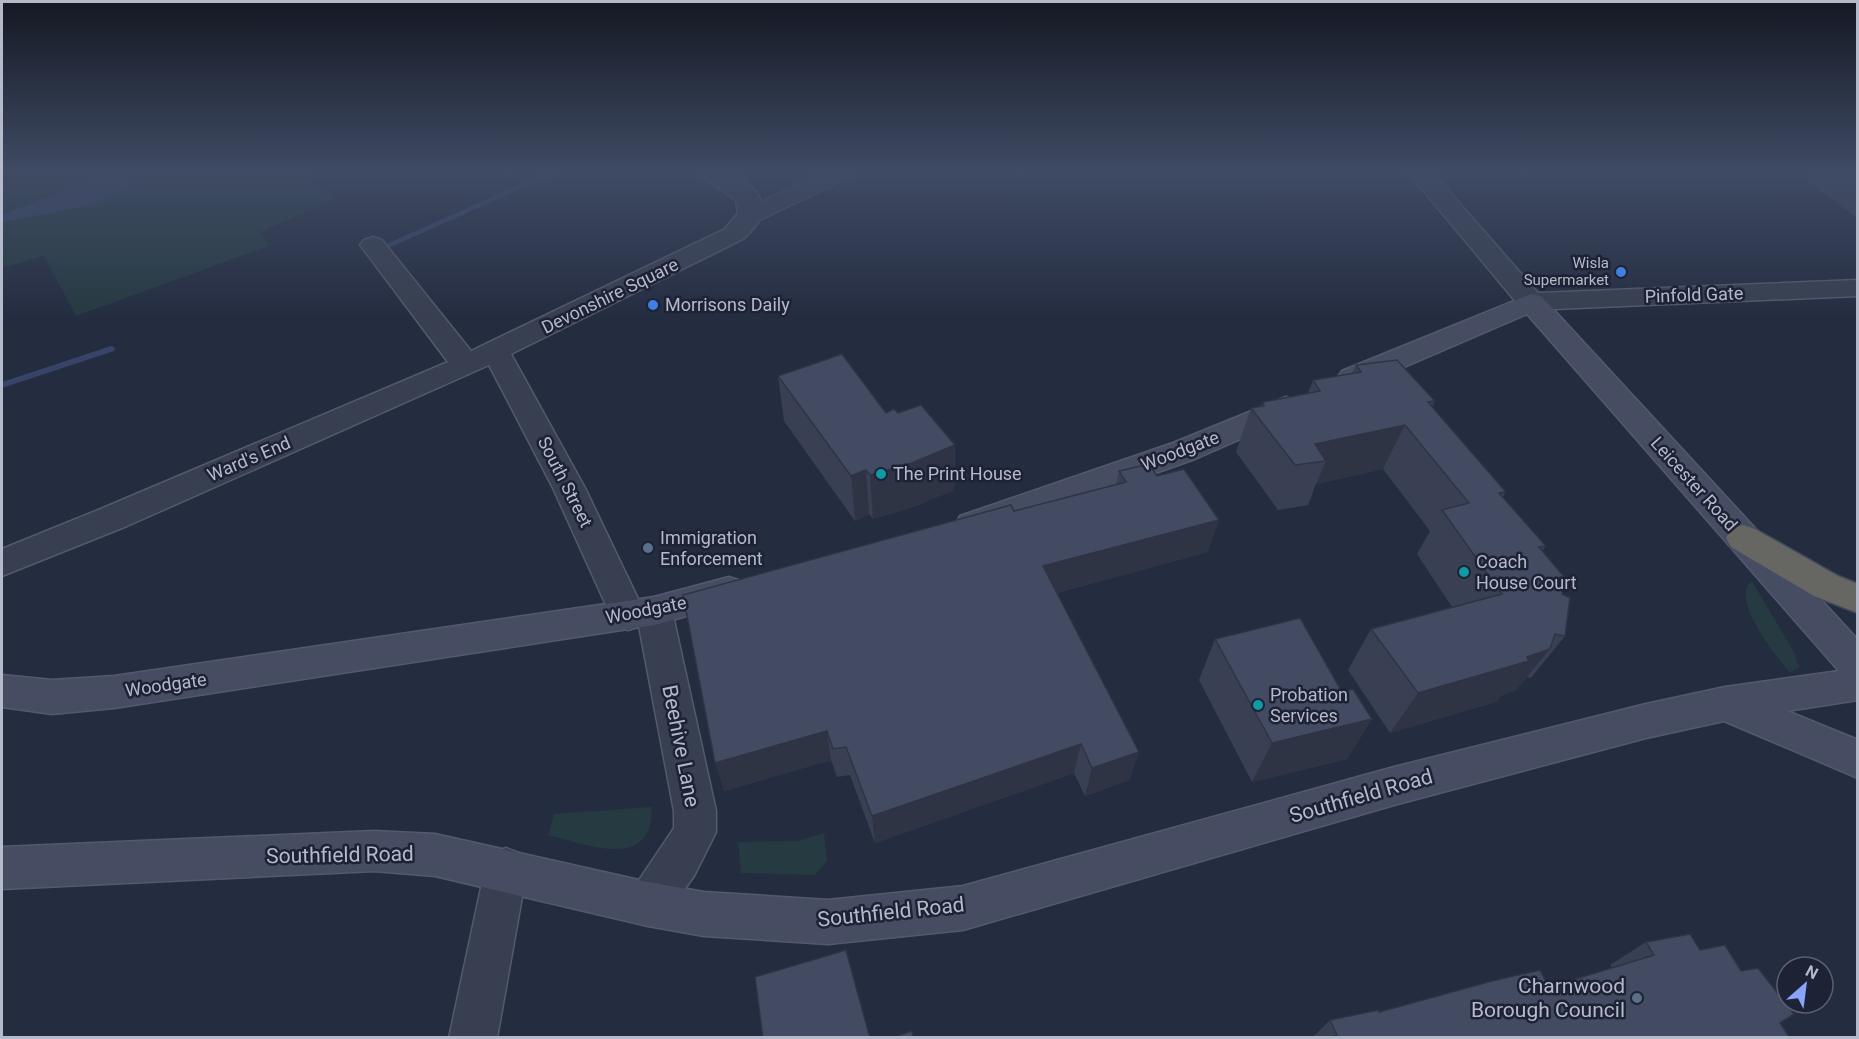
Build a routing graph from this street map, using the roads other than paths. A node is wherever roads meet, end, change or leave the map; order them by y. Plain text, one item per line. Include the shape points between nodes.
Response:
1 (746, 220) edge
2 (1461, 220) edge
3 (373, 245) dead end
4 (1857, 288) edge
5 (1531, 302) junction
6 (496, 352) junction
7 (466, 365) junction
8 (945, 534) edge
9 (1743, 538) junction
10 (2, 563) edge
11 (758, 584) edge
12 (1857, 599) edge
13 (641, 613) junction
14 (1857, 666) edge
15 (1857, 684) edge
16 (2, 692) edge
17 (1725, 704) junction
18 (1857, 760) edge
19 (2, 868) edge
20 (506, 870) junction
21 (648, 904) junction
22 (472, 1038) edge

1 - 6 street, Devonshire Square via 734,234 709,248
2 - 5 street
3 - 7 street
4 - 5 street, Pinfold Gate
5 - 8 main road, Woodgate via 1184,451
5 - 9 main road, Leicester Road
6 - 7 street, Ward's End
6 - 13 street, South Street
7 - 10 street, Ward's End
9 - 12 highway via 1826,586
9 - 14 main road, Leicester Road
11 - 13 main road, Woodgate
13 - 16 main road, Woodgate via 114,692 52,697
13 - 21 street, Beehive Lane via 695,810 695,832
15 - 17 main road, Southfield Road
17 - 18 main road
17 - 21 main road, Southfield Road via 1394,786 963,908 828,922 704,914
19 - 20 main road, Southfield Road via 374,851 435,855
20 - 21 main road, Southfield Road
20 - 22 street

